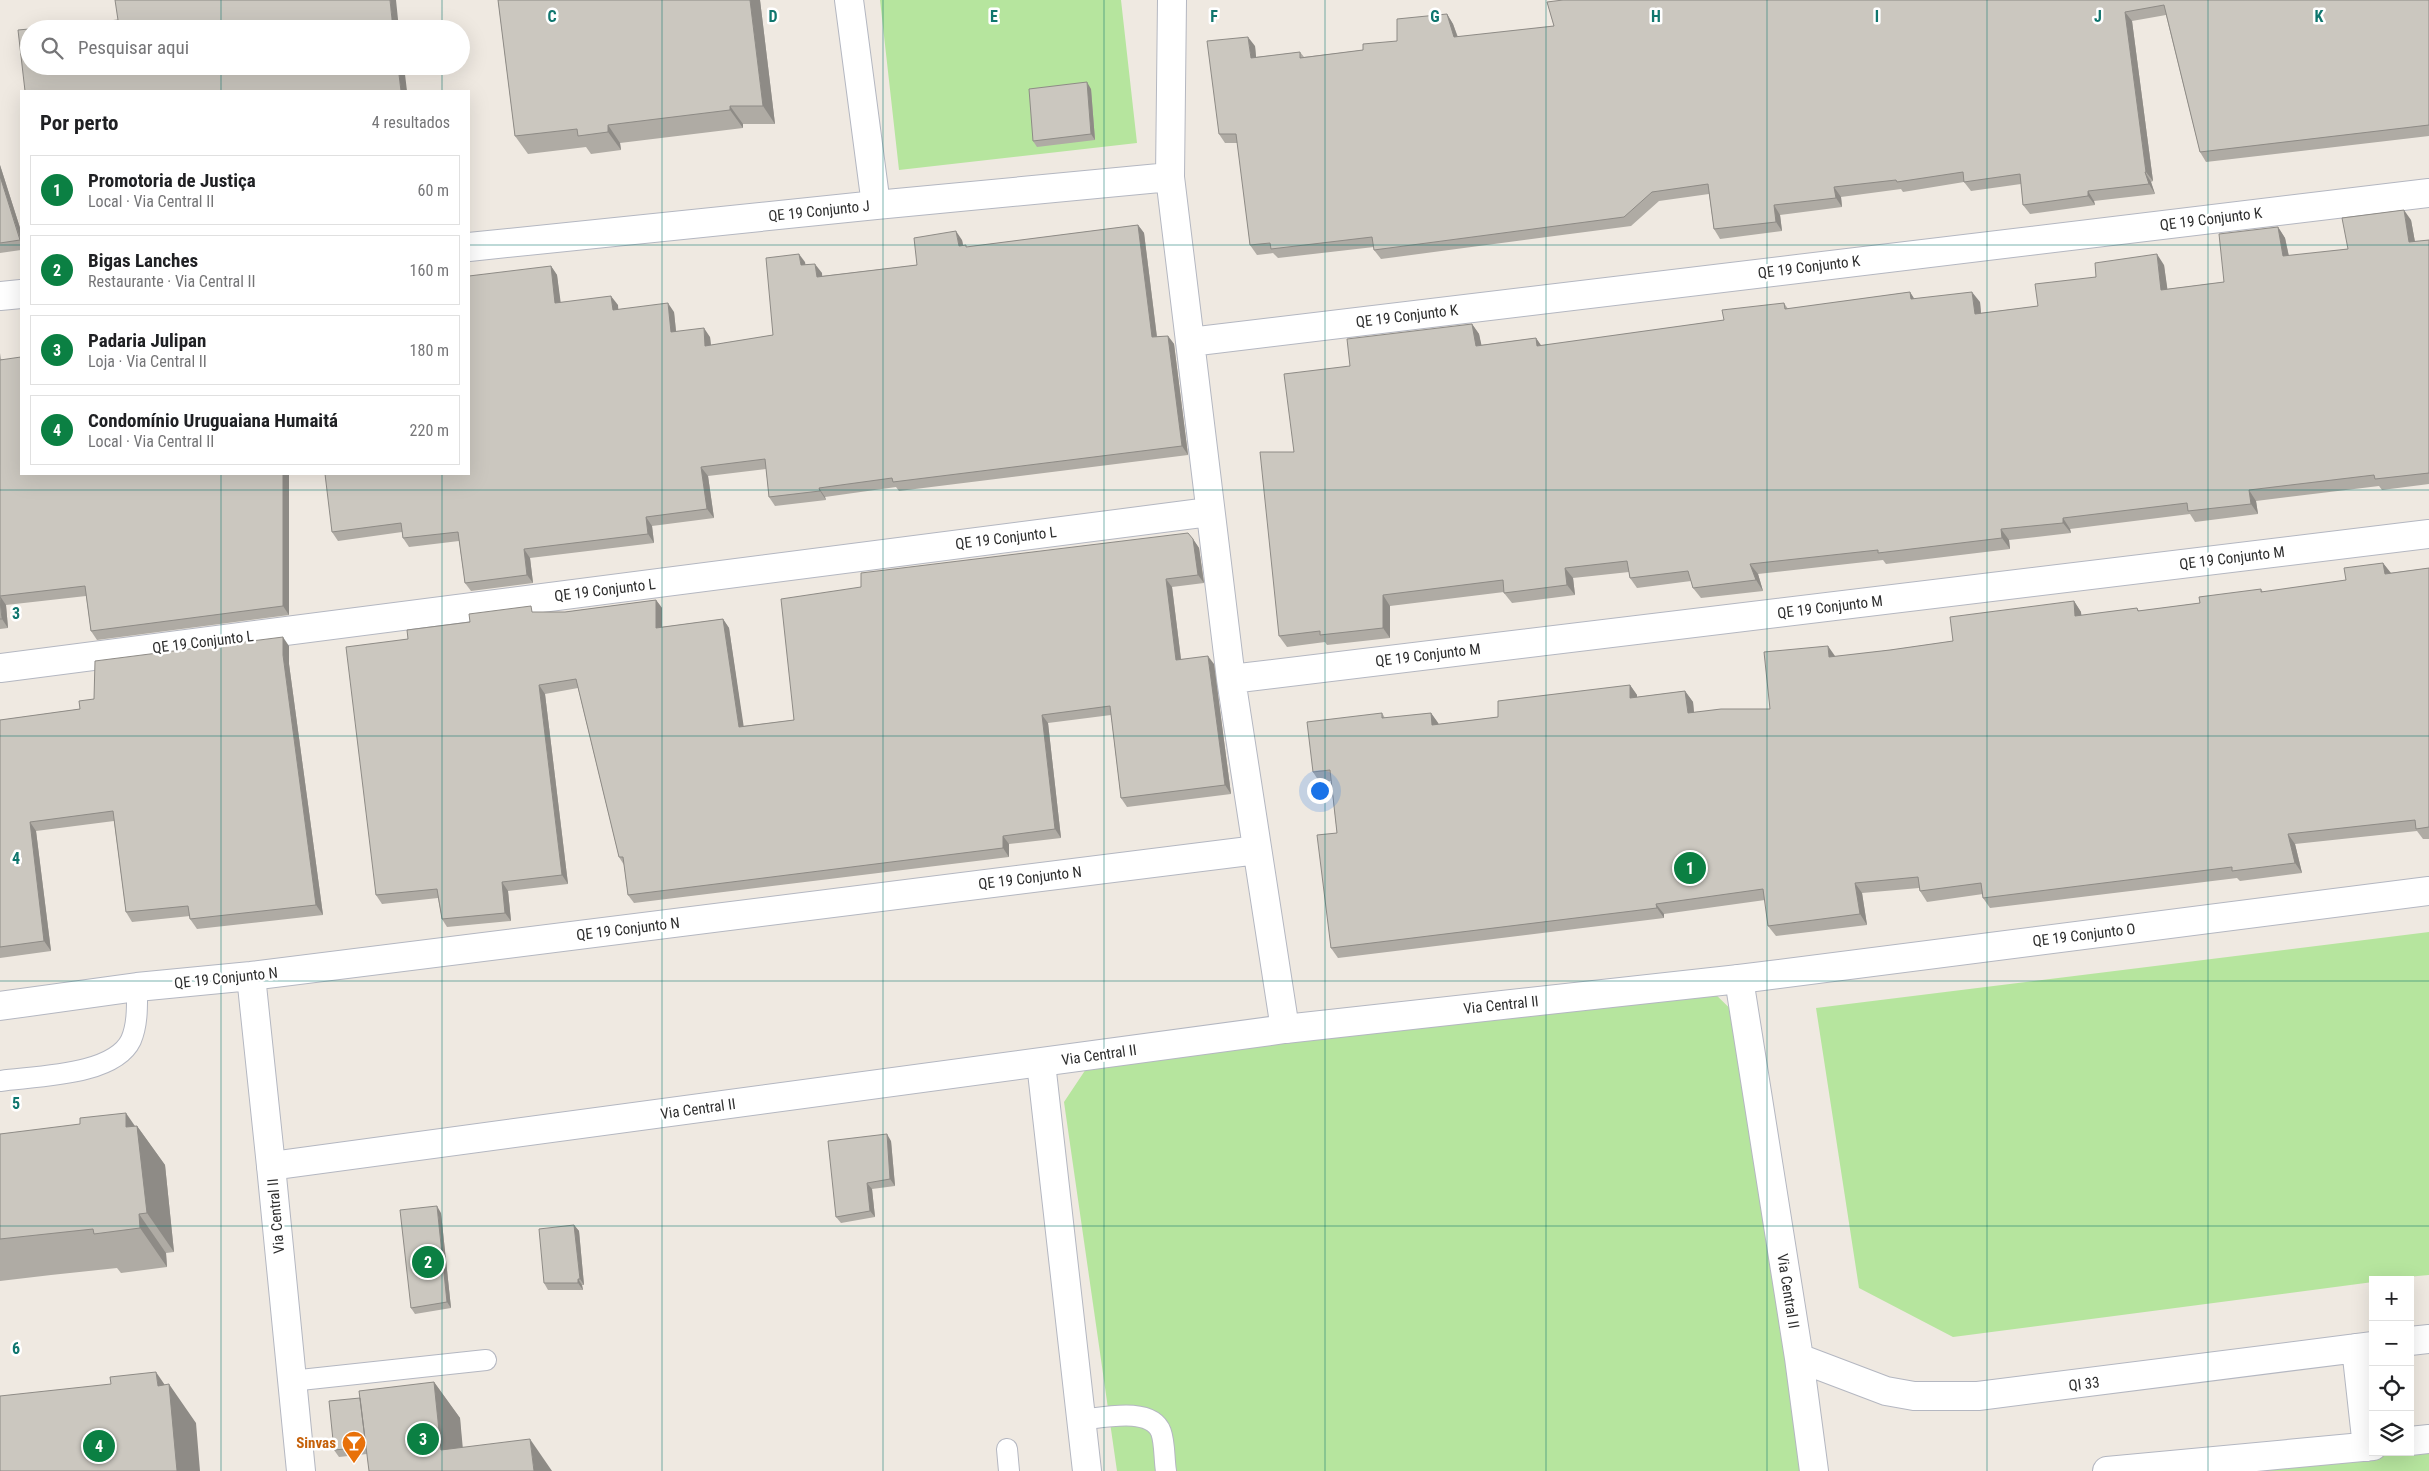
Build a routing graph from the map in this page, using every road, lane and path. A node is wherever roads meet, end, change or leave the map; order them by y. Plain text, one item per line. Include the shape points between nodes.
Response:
1 (849, 0) edge
2 (1172, 0) edge
3 (1170, 177) junction
4 (2429, 193) edge
5 (876, 205) junction
6 (470, 247) edge
7 (20, 294) edge
8 (0, 296) edge
9 (1190, 342) junction
10 (1209, 512) junction
11 (2429, 534) edge
12 (0, 668) edge
13 (1231, 679) junction
14 (1257, 850) junction
15 (2429, 891) edge
16 (251, 976) junction
17 (1739, 979) junction
18 (137, 987) junction
19 (0, 1006) edge
20 (1285, 1028) junction
21 (1041, 1063) junction
22 (0, 1081) edge
23 (271, 1166) junction
24 (2429, 1339) edge
25 (2414, 1341) edge
26 (2365, 1347) edge
27 (1799, 1358) junction
28 (486, 1360) dead end
29 (291, 1381) junction
30 (1080, 1420) junction
31 (2369, 1426) edge
32 (2429, 1439) edge
33 (2414, 1441) edge
34 (2369, 1446) edge
35 (1007, 1449) dead end
36 (300, 1471) edge
37 (1009, 1471) edge
38 (1087, 1471) edge
39 (1166, 1471) edge
40 (1814, 1471) edge
41 (2107, 1471) edge

1 - 5 street
2 - 3 street
3 - 5 street, QE 19 Conjunto J
3 - 9 street
4 - 9 street, QE 19 Conjunto K
5 - 6 street, QE 19 Conjunto J
7 - 8 street
9 - 10 street
10 - 12 street, QE 19 Conjunto L
10 - 13 street
11 - 13 street, QE 19 Conjunto M
13 - 14 street
14 - 16 street, QE 19 Conjunto N
14 - 20 street
15 - 17 street, QE 19 Conjunto O
16 - 18 street, QE 19 Conjunto N
16 - 23 street
17 - 20 street, Via Central II
17 - 27 street, Via Central II
18 - 19 street, QE 19 Conjunto N
18 - 22 lane via 131,1040 121,1054 105,1064 71,1072
20 - 21 street, Via Central II
21 - 23 street, Via Central II
21 - 30 street
23 - 29 street, Via Central II
24 - 25 street
26 - 27 street, QI 33 via 1978,1396 1914,1396 1886,1392
26 - 31 street
27 - 40 street, Via Central II
28 - 29 lane
29 - 36 street, Via Central II
30 - 38 street
30 - 39 lane via 1135,1415 1152,1420 1161,1432
32 - 33 street
34 - 41 street
35 - 37 lane

